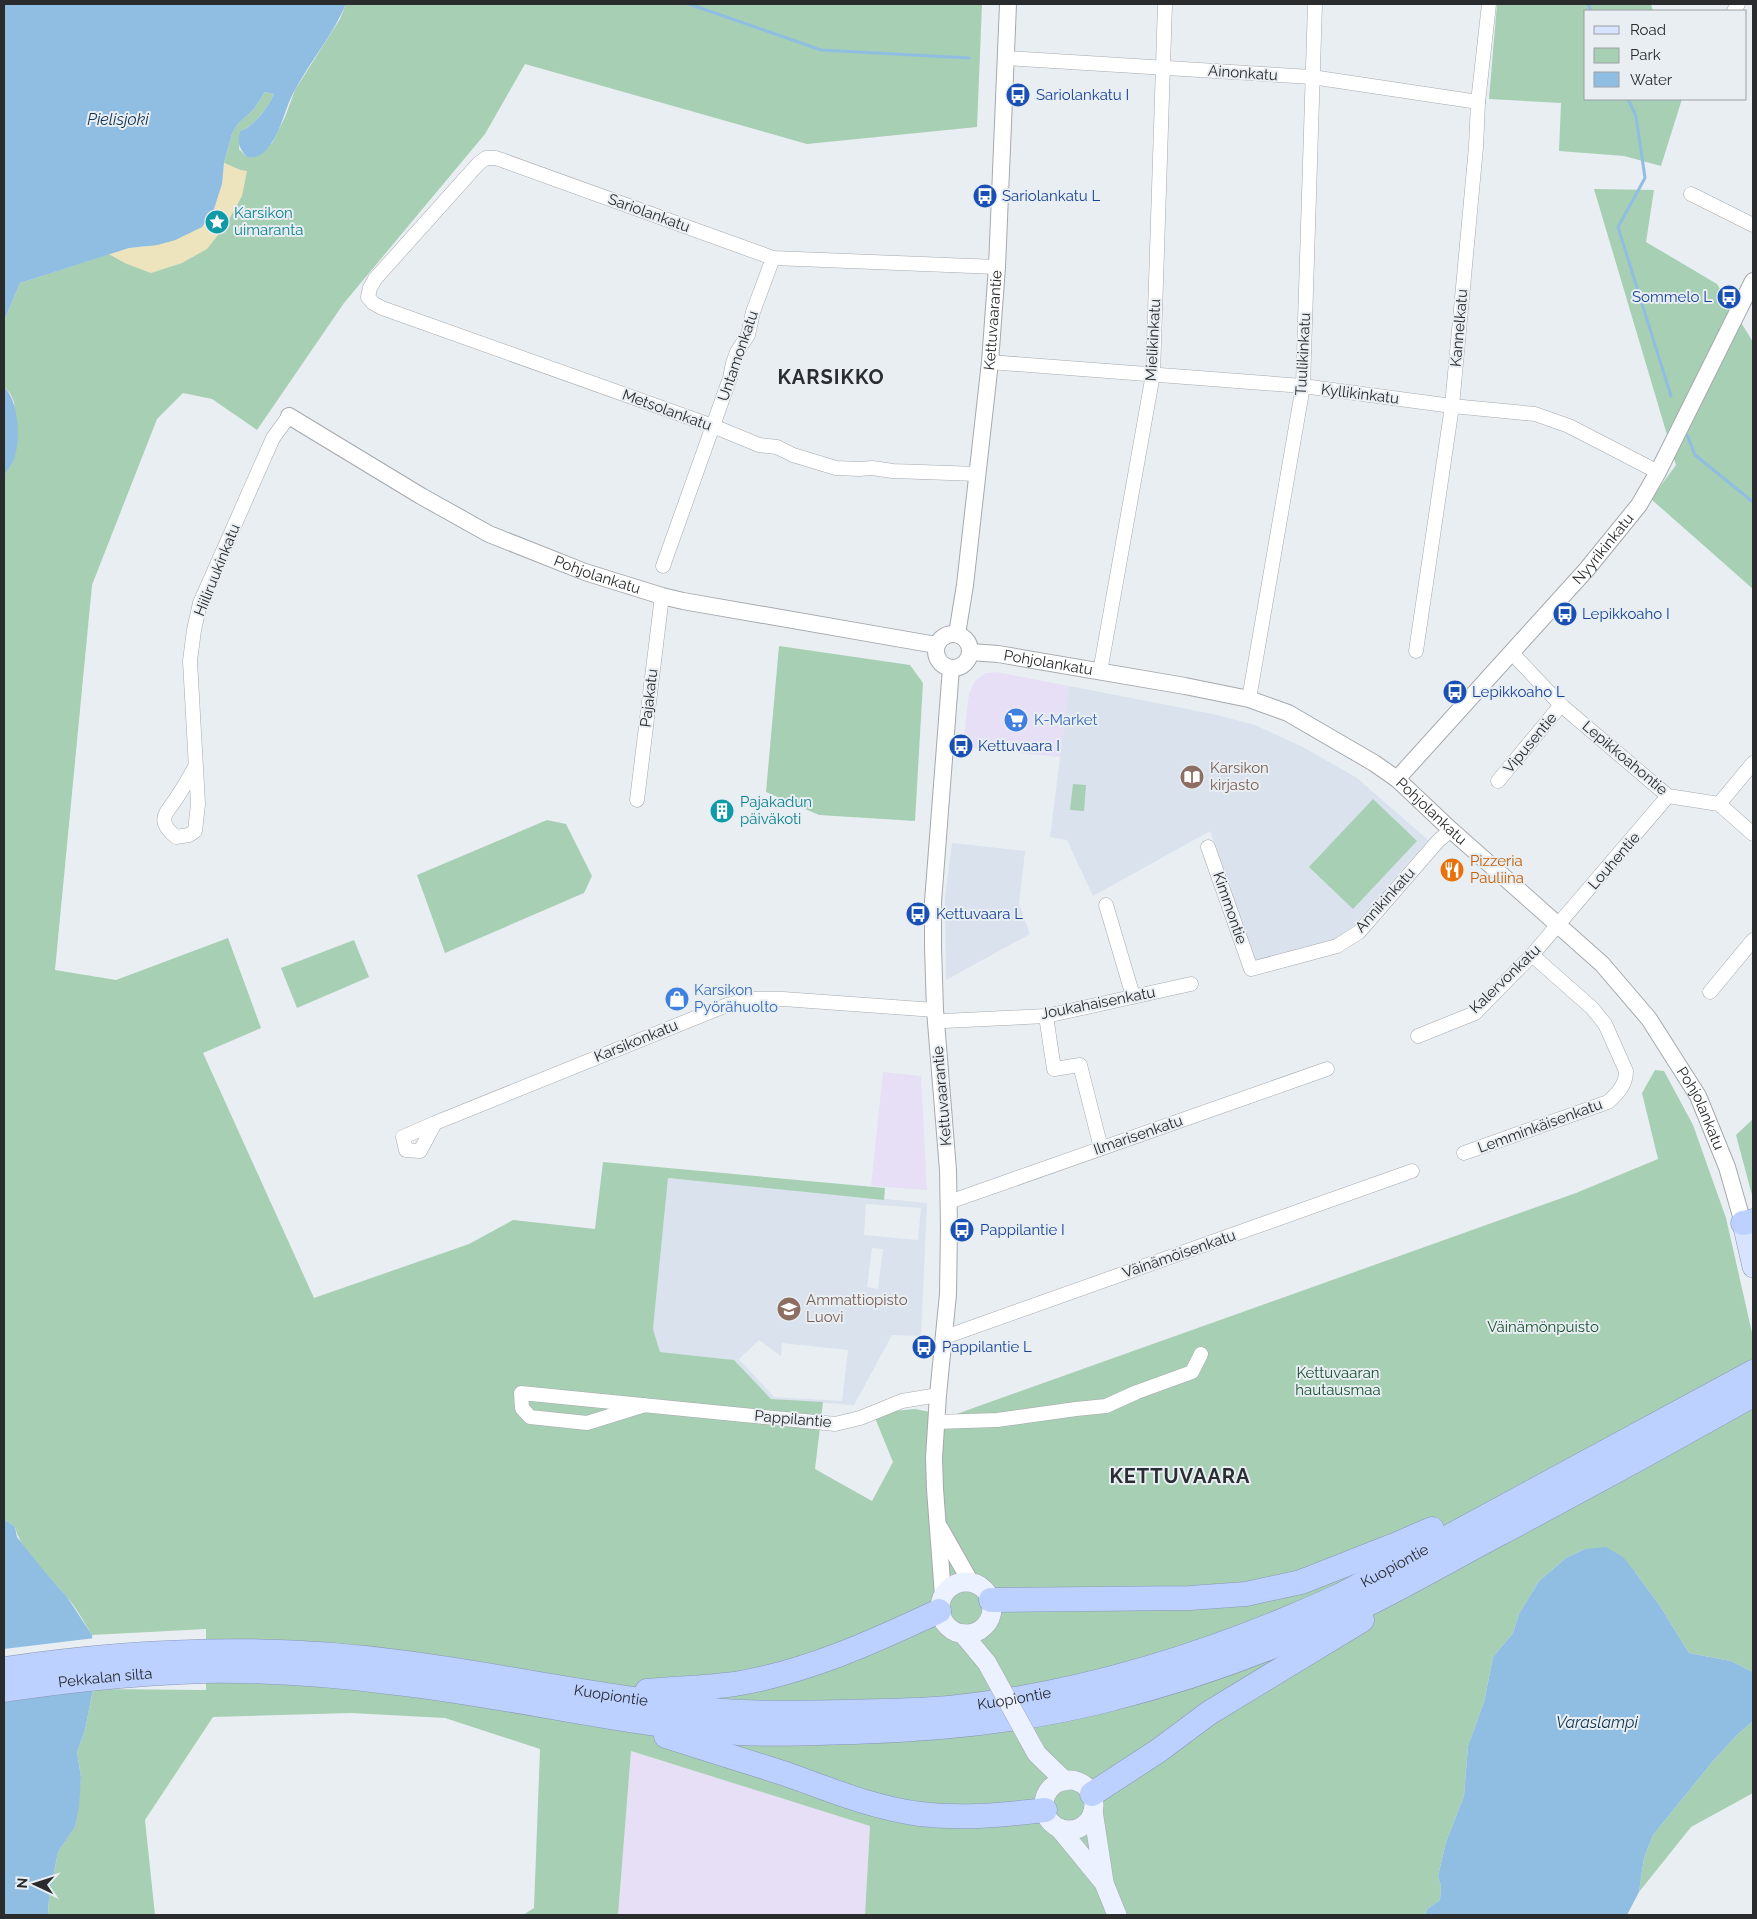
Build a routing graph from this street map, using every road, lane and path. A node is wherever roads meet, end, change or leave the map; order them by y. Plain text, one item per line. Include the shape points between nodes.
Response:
1 (1008, 4) edge
2 (1165, 4) edge
3 (1315, 4) edge
4 (1489, 4) edge
5 (1006, 58) junction
6 (1164, 67) junction
7 (1312, 77) junction
8 (1478, 102) junction
9 (1691, 194) dead end
10 (1753, 225) edge
11 (772, 258) junction
12 (997, 267) junction
13 (1753, 281) edge
14 (368, 297) joint
15 (990, 362) junction
16 (1153, 374) junction
17 (1303, 386) junction
18 (1452, 406) junction
19 (289, 416) joint
20 (713, 426) junction
21 (1658, 472) junction
22 (978, 474) junction
23 (663, 566) dead end
24 (662, 596) junction
25 (957, 634) junction
26 (936, 645) junction
27 (970, 652) junction
28 (1416, 652) dead end
29 (1512, 653) junction
30 (951, 668) junction
31 (1100, 672) junction
32 (1249, 699) junction
33 (1561, 705) junction
34 (1753, 763) edge
35 (195, 766) dead end
36 (1397, 779) junction
37 (1498, 781) dead end
38 (1668, 796) junction
39 (637, 800) dead end
40 (1719, 804) junction
41 (1451, 830) junction
42 (1753, 834) edge
43 (1208, 847) dead end
44 (1106, 905) dead end
45 (1559, 924) junction
46 (1753, 940) edge
47 (1532, 955) junction
48 (1251, 969) joint
49 (1191, 984) dead end
50 (1710, 992) dead end
51 (1133, 996) junction
52 (939, 1016) junction
53 (1046, 1016) junction
54 (1418, 1036) dead end
55 (1327, 1069) dead end
56 (435, 1123) dead end
57 (1101, 1148) junction
58 (1464, 1153) dead end
59 (1412, 1171) dead end
60 (949, 1202) junction
61 (1748, 1222) edge
62 (1753, 1267) edge
63 (945, 1337) junction
64 (1201, 1354) dead end
65 (1753, 1372) edge
66 (938, 1395) junction
67 (1753, 1395) edge
68 (645, 1405) junction
69 (936, 1422) junction
70 (1529, 1492) junction
71 (938, 1524) junction
72 (1488, 1540) junction
73 (970, 1581) junction
74 (991, 1600) junction
75 (941, 1603) junction
76 (983, 1628) junction
77 (963, 1634) junction
78 (206, 1661) junction
79 (986, 1663) junction
80 (4, 1669) edge
81 (4, 1690) edge
82 (599, 1705) junction
83 (1035, 1751) junction
84 (1065, 1781) junction
85 (1092, 1803) junction
86 (1050, 1811) junction
87 (1104, 1883) junction
88 (1117, 1915) edge

1 - 5 street, Kettuvaarantie
2 - 6 street, Mielikinkatu
3 - 7 street, Tuulikinkatu
4 - 8 street, Kannelkatu
5 - 6 street, Ainonkatu
5 - 12 street, Kettuvaarantie
6 - 7 street, Ainonkatu
6 - 16 street, Mielikinkatu
7 - 8 street, Ainonkatu
7 - 17 street, Tuulikinkatu
8 - 18 street, Kannelkatu
9 - 10 street
11 - 12 street, Sariolankatu
11 - 14 street, Sariolankatu via 496,158 486,158 375,279
11 - 20 street, Untamonkatu via 748,335 735,358
12 - 15 street, Kettuvaarantie
13 - 21 street, Nyyrikinkatu
14 - 20 street, Metsolankatu via 382,308
15 - 16 street, Kyllikinkatu
15 - 22 street, Kettuvaarantie
16 - 17 street, Kyllikinkatu
16 - 31 street, Mielikinkatu
17 - 18 street, Kyllikinkatu
17 - 32 street, Tuulikinkatu
18 - 21 street, Kyllikinkatu via 1535,414 1552,419
18 - 28 street, Kannelkatu
19 - 24 street, Pohjolankatu via 489,534 585,572
19 - 35 street, Hiiliruukinkatu via 273,438 200,603 190,661
20 - 22 street, Metsolankatu via 753,443 836,468
20 - 23 street, Untamonkatu
21 - 29 street, Nyyrikinkatu via 1639,505
22 - 25 street, Kettuvaarantie
24 - 26 street, Pohjolankatu
24 - 39 street, Pajakatu
25 - 26 street via 947,635
25 - 27 street via 967,640
26 - 30 street via 938,660
27 - 30 street via 964,664
27 - 31 street, Pohjolankatu
29 - 33 street, Lepikkoahontie
29 - 36 street, Nyyrikinkatu
30 - 52 street, Kettuvaarantie via 933,902
31 - 32 street, Pohjolankatu
32 - 36 street, Pohjolankatu via 1288,713
33 - 37 street, Vipusentie
33 - 38 street, Lepikkoahontie
34 - 40 street
36 - 41 street, Pohjolankatu
38 - 40 street, Lepikkoahontie
38 - 45 street, Louhentie
40 - 42 street
41 - 45 street, Pohjolankatu
41 - 48 street, Annikinkatu via 1359,932 1337,946
43 - 48 street, Kimmontie
44 - 51 street
45 - 47 street, Kalervonkatu
45 - 61 street, Pohjolankatu via 1602,964 1629,995 1681,1067 1708,1119
46 - 50 street
47 - 54 street, Kalervonkatu via 1475,1013
47 - 58 street, Lemminkäisenkatu via 1592,1008 1605,1024 1626,1071 1626,1079 1608,1102
49 - 51 street, Joukahaisenkatu
51 - 53 street, Joukahaisenkatu
52 - 53 street, Joukahaisenkatu
52 - 56 street, Karsikonkatu via 783,999 754,999 718,1009
52 - 60 street, Kettuvaarantie
53 - 57 street via 1054,1069 1080,1065
55 - 57 street, Ilmarisenkatu
57 - 60 street, Ilmarisenkatu
59 - 63 street, Väinämöisenkatu
60 - 63 street, Kettuvaarantie
61 - 62 main road
63 - 66 street, Kettuvaarantie
64 - 69 street via 1192,1372 1106,1406 997,1420
65 - 70 highway, Kuopiontie
66 - 68 street, Pappilantie via 902,1401 835,1424
66 - 69 street, Kettuvaarantie
67 - 72 highway, Kuopiontie
68 - 68 street, Pappilantie via 607,1402 521,1394 522,1408 530,1417 588,1423
69 - 71 street, Kettuvaarantie
70 - 74 highway via 1456,1517 1396,1545 1300,1582 1246,1594 1190,1598
70 - 82 highway, Kuopiontie via 1302,1613 1166,1663 1101,1682 948,1708 792,1714
71 - 73 street, Kettuvaarantie
71 - 75 street, Kettuvaarantie
72 - 82 highway, Kuopiontie via 1350,1613 1269,1648 1163,1685 1057,1711 950,1728 792,1734 717,1732
72 - 85 highway via 1335,1638 1209,1713
73 - 74 main road via 984,1588
73 - 75 main road via 954,1584
74 - 76 main road via 991,1615
75 - 77 main road via 942,1619 954,1632
75 - 82 highway via 868,1644 807,1667 734,1684
76 - 77 main road
76 - 79 main road
77 - 79 main road
78 - 80 highway, Pekkalan silta via 121,1655
78 - 81 highway, Pekkalan silta
78 - 82 highway, Kuopiontie via 300,1653 404,1662
79 - 83 main road, bridge
82 - 86 highway via 885,1808 955,1816
83 - 84 main road
83 - 86 main road
84 - 85 main road via 1080,1783
84 - 86 main road via 1057,1784
85 - 86 main road via 1086,1824 1080,1828 1066,1830
85 - 87 main road
86 - 87 main road
87 - 88 main road

